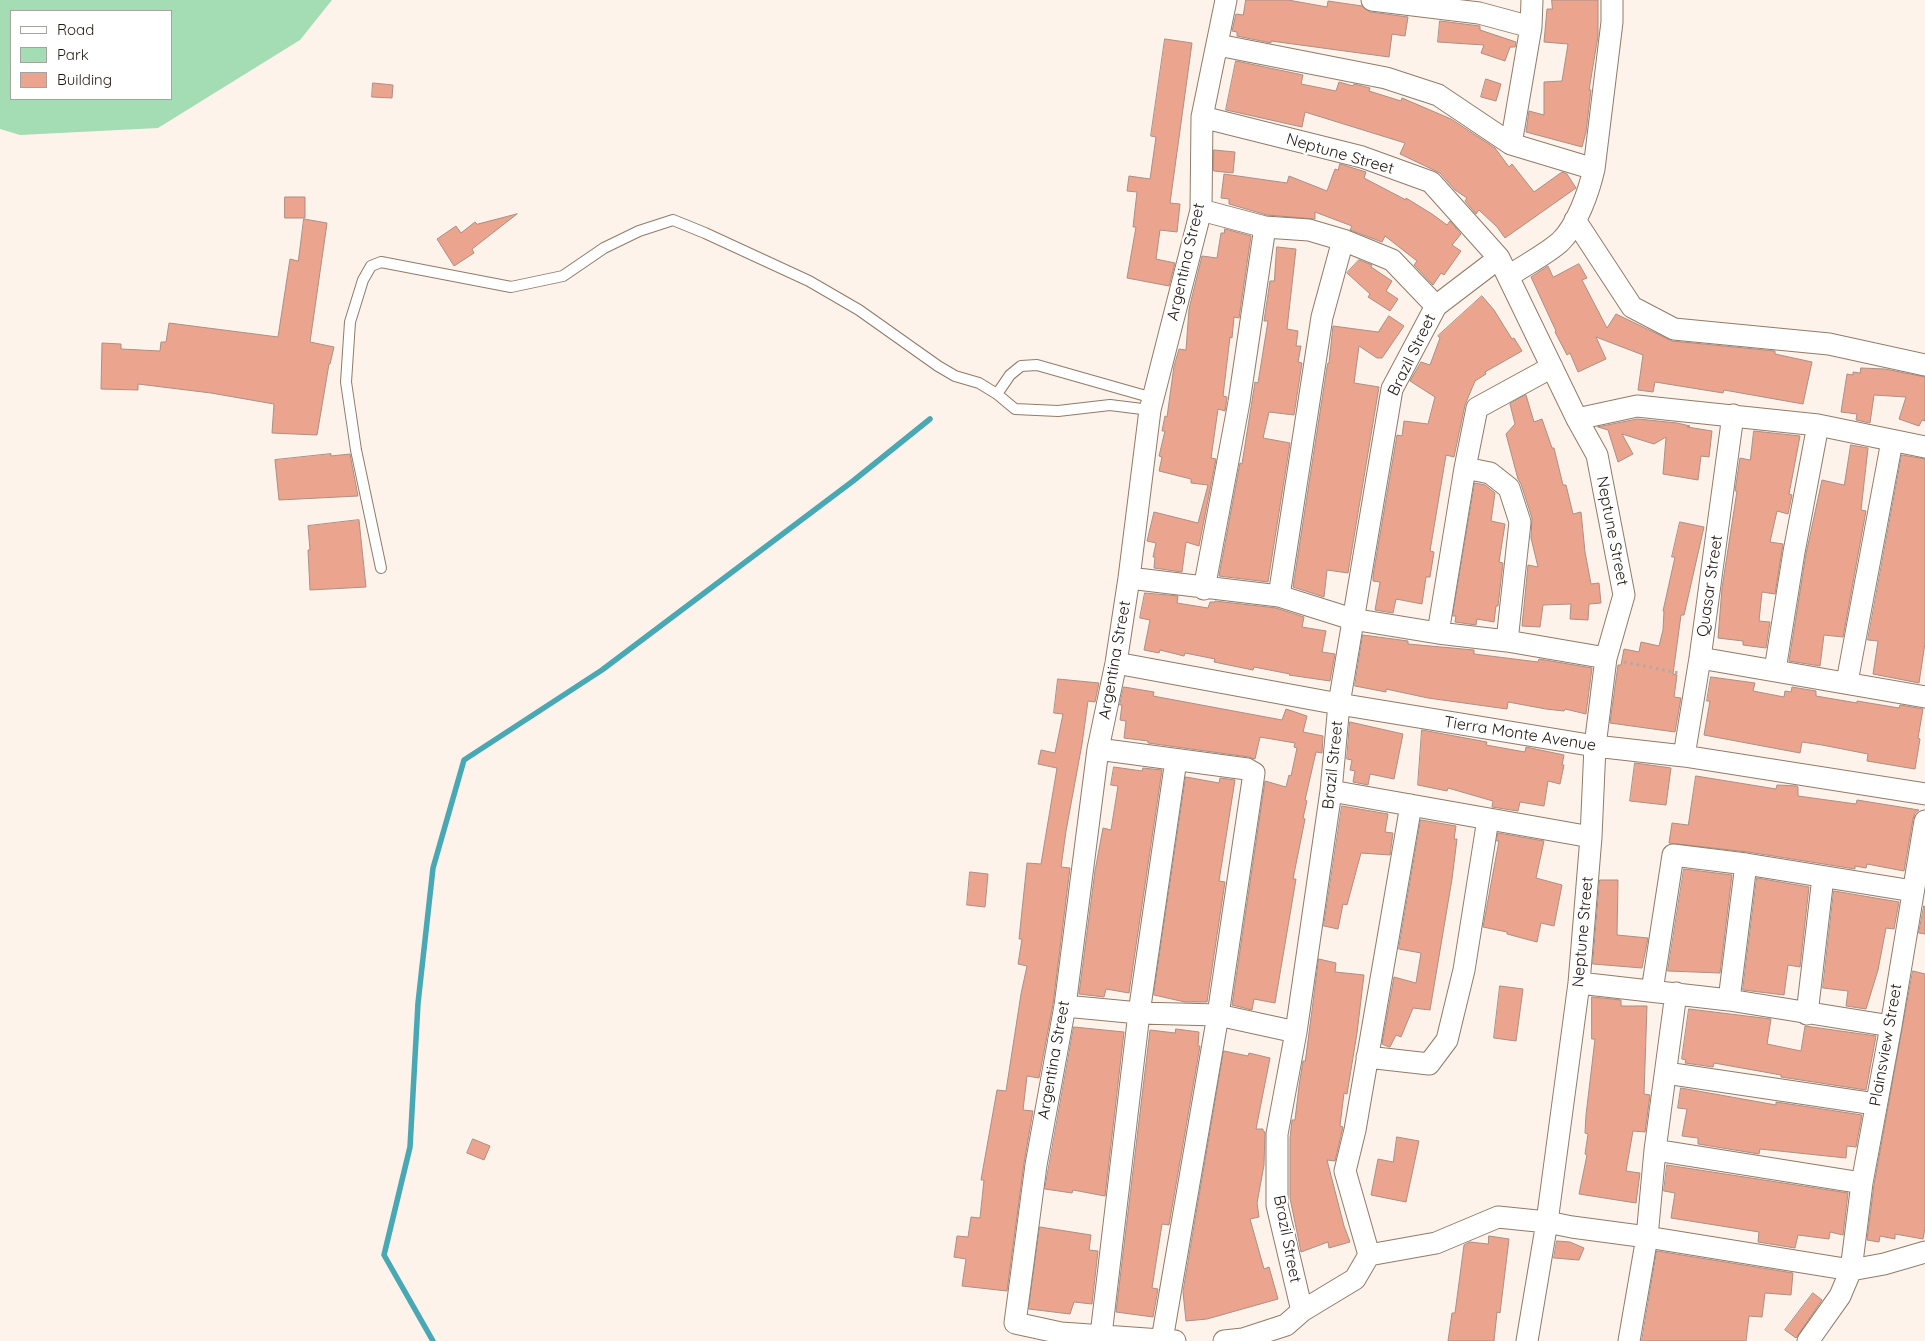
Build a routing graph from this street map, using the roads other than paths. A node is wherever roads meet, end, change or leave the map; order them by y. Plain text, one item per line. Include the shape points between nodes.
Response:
1 (1226, 0) edge
2 (1372, 0) edge
3 (1532, 0) edge
4 (1612, 0) edge
5 (1531, 27) junction
6 (1218, 45) junction
7 (1202, 117) junction
8 (1511, 144) junction
9 (1594, 169) junction
10 (1201, 210) junction
11 (1575, 220) junction
12 (1265, 227) junction
13 (1343, 240) junction
14 (1504, 267) junction
15 (1436, 306) junction
16 (1925, 365) edge
17 (1552, 367) junction
18 (997, 394) junction
19 (1151, 404) junction
20 (1733, 415) junction
21 (1577, 419) junction
22 (1818, 425) junction
23 (1892, 441) junction
24 (1925, 447) edge
25 (1465, 468) junction
26 (381, 568) dead end
27 (1130, 578) junction
28 (1204, 589) junction
29 (1279, 596) junction
30 (1352, 619) junction
31 (1438, 633) junction
32 (1507, 640) junction
33 (1606, 658) junction
34 (1116, 663) junction
35 (1698, 667) junction
36 (1775, 670) junction
37 (1847, 682) junction
38 (1925, 697) edge
39 (1338, 704) junction
40 (1595, 746) junction
41 (1098, 749) junction
42 (1684, 756) junction
43 (1176, 760) junction
44 (1331, 791) junction
45 (1925, 794) edge
46 (1411, 805) junction
47 (1488, 819) junction
48 (1925, 821) edge
49 (1591, 836) junction
50 (1746, 864) junction
51 (1823, 877) junction
52 (1913, 891) junction
53 (1580, 983) junction
54 (1652, 991) junction
55 (1676, 994) junction
56 (1729, 1000) junction
57 (1065, 1006) junction
58 (1139, 1013) junction
59 (1807, 1014) junction
60 (1218, 1015) junction
61 (1891, 1026) junction
62 (1296, 1032) junction
63 (1367, 1057) junction
64 (1666, 1073) junction
65 (1876, 1104) junction
66 (1655, 1150) junction
67 (1862, 1183) junction
68 (1547, 1222) junction
69 (1647, 1237) junction
70 (1925, 1252) edge
71 (1369, 1255) junction
72 (1851, 1270) junction
73 (1302, 1311) junction
74 (1101, 1335) junction
75 (1060, 1337) edge
76 (1237, 1340) edge
77 (1168, 1341) edge
78 (1526, 1341) edge
79 (1629, 1341) edge
80 (1808, 1341) edge

1 - 6 street, Argentina Street
2 - 5 street via 1479,13
3 - 5 street
4 - 9 street, Brazil Street
5 - 8 street
6 - 7 street, Argentina Street
6 - 8 street via 1386,78 1438,95
7 - 10 street, Argentina Street
7 - 14 street, Neptune Street via 1362,157 1431,182
8 - 9 street
9 - 11 street, Brazil Street
10 - 12 street
10 - 19 street, Argentina Street
11 - 14 street, Brazil Street via 1560,241
11 - 16 street via 1632,307 1674,329 1829,344
12 - 13 street via 1309,230
12 - 28 street via 1239,402
13 - 15 street via 1392,260
13 - 29 street via 1322,317
14 - 15 street, Brazil Street
14 - 17 street, Neptune Street
15 - 30 street, Brazil Street via 1392,389
17 - 21 street, Neptune Street
17 - 25 street via 1477,408
18 - 19 lane via 1015,409 1058,412 1110,405
18 - 19 lane via 1021,366 1037,365
18 - 26 lane via 938,366 859,310 809,282 673,220 604,248 563,276 511,287 381,262 371,266 363,280 350,322 346,382 356,450
19 - 27 street, Argentina Street
20 - 21 street via 1637,406
20 - 22 street
20 - 35 street, Quasar Street
21 - 33 street, Neptune Street via 1597,455 1624,595
22 - 23 street
22 - 36 street
23 - 24 street
23 - 37 street
25 - 31 street
25 - 32 street via 1490,473 1508,488 1520,522
27 - 28 street
27 - 34 street, Argentina Street
28 - 29 street
29 - 30 street
30 - 31 street
30 - 39 street, Brazil Street
31 - 32 street
32 - 33 street
33 - 40 street, Neptune Street
34 - 39 street, Tierra Monte Avenue
34 - 41 street, Argentina Street
35 - 36 street
35 - 42 street, Quasar Street
36 - 37 street
37 - 38 street
39 - 40 street, Tierra Monte Avenue
39 - 44 street, Brazil Street
40 - 42 street, Tierra Monte Avenue
40 - 49 street, Neptune Street
41 - 43 street
41 - 57 street, Argentina Street
42 - 45 street, Tierra Monte Avenue
43 - 58 street
43 - 60 street via 1247,769 1254,773
44 - 46 street
44 - 62 street, Brazil Street
46 - 47 street
46 - 63 street
47 - 49 street
47 - 63 street via 1464,970 1447,1040 1429,1064
48 - 52 street, Plainsview Street
49 - 53 street, Neptune Street
50 - 51 street
50 - 54 street via 1673,855
50 - 56 street
51 - 52 street
51 - 59 street
52 - 61 street, Plainsview Street
53 - 54 street
53 - 68 street, Neptune Street
54 - 55 street
55 - 56 street
55 - 64 street
56 - 59 street
57 - 58 street
57 - 75 street, Argentina Street via 1036,1165 1015,1323
58 - 60 street
58 - 74 street
59 - 61 street
60 - 62 street
60 - 77 street
61 - 65 street, Plainsview Street
62 - 73 street, Brazil Street via 1277,1134 1277,1205
63 - 71 street via 1345,1171
64 - 65 street
64 - 66 street
65 - 67 street, Plainsview Street
66 - 67 street
66 - 69 street
67 - 72 street, Plainsview Street
68 - 69 street
68 - 71 street via 1498,1217 1436,1242
68 - 78 street, Neptune Street
69 - 72 street
69 - 79 street
70 - 72 street
71 - 73 street via 1355,1279
72 - 80 street, Plainsview Street via 1840,1296
73 - 76 street via 1286,1325
74 - 75 street
74 - 77 street

